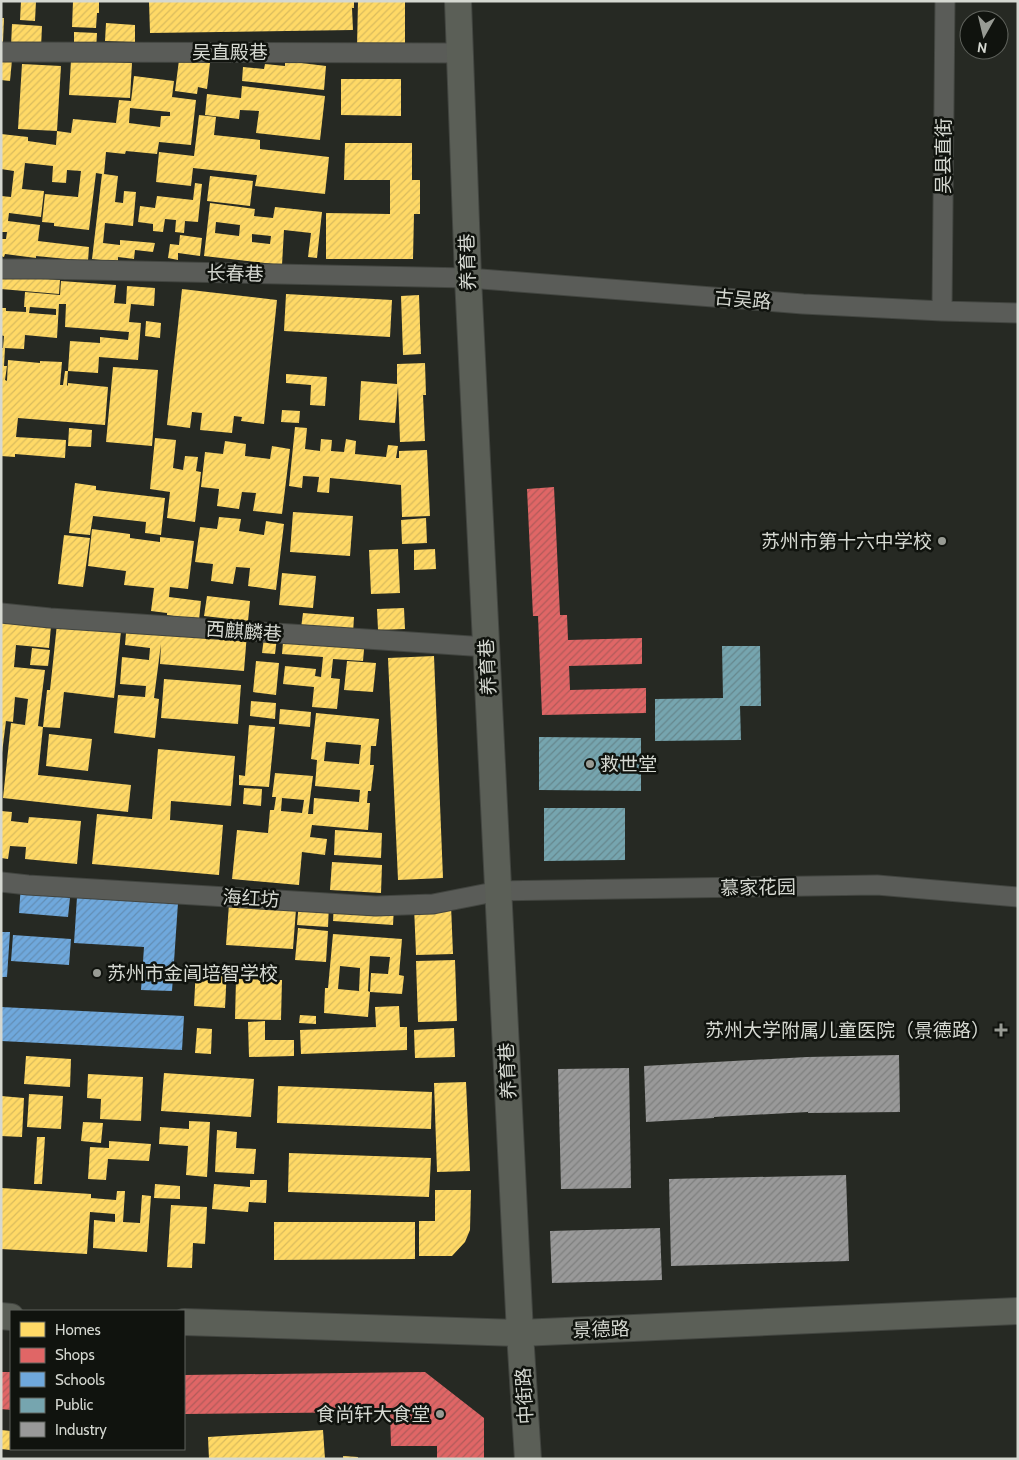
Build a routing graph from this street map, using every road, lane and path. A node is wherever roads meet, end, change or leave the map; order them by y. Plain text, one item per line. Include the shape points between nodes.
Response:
1 (458, 1) edge
2 (944, 1) edge
3 (1, 52) edge
4 (459, 53) junction
5 (1, 269) edge
6 (468, 278) junction
7 (942, 312) junction
8 (1018, 314) edge
9 (1, 613) edge
10 (486, 647) junction
11 (1, 882) edge
12 (499, 891) junction
13 (1018, 897) edge
14 (1018, 1311) edge
15 (185, 1322) edge
16 (520, 1333) junction
17 (528, 1459) edge

1 - 4 main road, 养育巷
2 - 7 street, 吴县直街
3 - 4 street, 吴直殿巷
4 - 6 main road, 养育巷
5 - 6 street, 长春巷
6 - 7 street, 古吴路
6 - 10 main road, 养育巷
7 - 8 street, 古吴路
9 - 10 street, 西麒麟巷
10 - 12 main road, 养育巷
11 - 12 street, 海红坊 via 376,906 433,904
12 - 13 street, 慕家花园 via 877,886
12 - 16 main road, 养育巷
14 - 16 main road, 景德路
15 - 16 main road, 景德路
16 - 17 main road, 中街路

